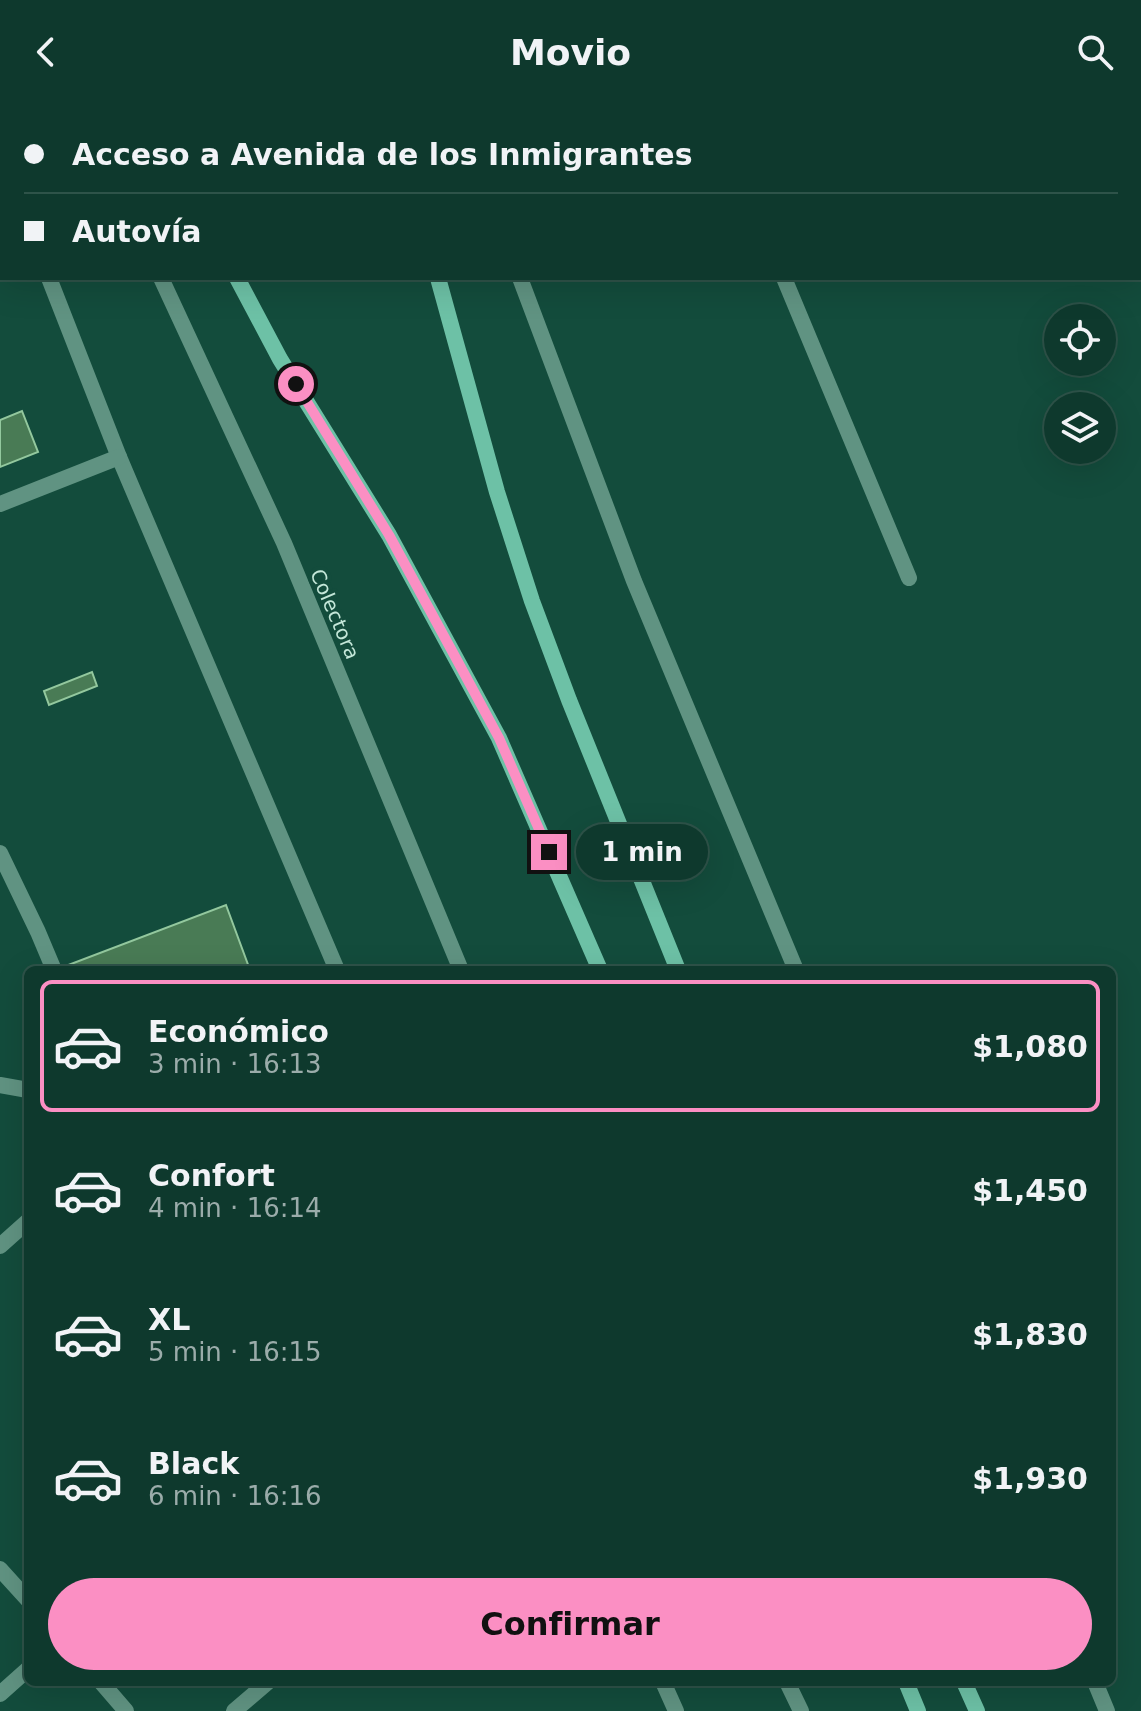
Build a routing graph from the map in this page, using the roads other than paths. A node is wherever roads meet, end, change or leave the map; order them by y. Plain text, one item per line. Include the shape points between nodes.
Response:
1 (50, 280) edge
2 (162, 280) edge
3 (238, 280) edge
4 (439, 280) edge
5 (521, 280) edge
6 (785, 280) edge
7 (119, 457) junction
8 (0, 504) edge
9 (909, 578) dead end
10 (0, 853) edge
11 (52, 966) edge
12 (335, 966) edge
13 (459, 966) edge
14 (598, 966) edge
15 (676, 966) edge
16 (794, 966) edge
17 (0, 1085) edge
18 (24, 1089) edge
19 (24, 1225) edge
20 (0, 1246) edge
21 (0, 1569) edge
22 (24, 1596) edge
23 (24, 1673) edge
24 (104, 1686) edge
25 (263, 1686) edge
26 (665, 1686) edge
27 (789, 1686) edge
28 (908, 1686) edge
29 (966, 1686) edge
30 (1097, 1686) edge
31 (0, 1694) edge
32 (126, 1711) edge
33 (234, 1711) edge
34 (676, 1711) edge
35 (801, 1711) edge
36 (918, 1711) edge
37 (977, 1711) edge
38 (1107, 1711) edge

1 - 7 street
2 - 13 street, Colectora via 284,543
3 - 14 street via 280,359 389,535 499,738
4 - 15 street via 532,601
5 - 16 street via 634,581
6 - 9 street
7 - 8 street
7 - 12 street
10 - 11 street
17 - 18 street
19 - 20 street
21 - 22 street
23 - 31 street
24 - 32 street
25 - 33 street
26 - 34 street
27 - 35 street
28 - 36 street
29 - 37 street
30 - 38 street

